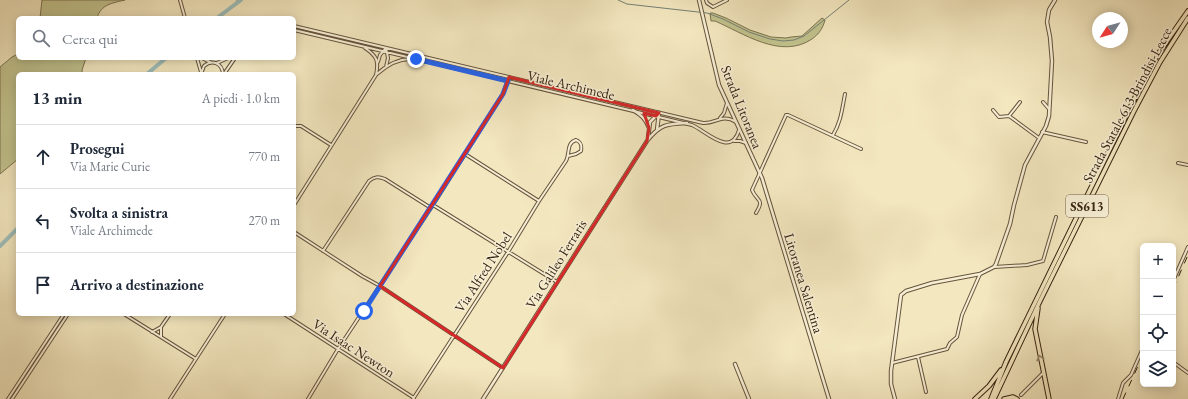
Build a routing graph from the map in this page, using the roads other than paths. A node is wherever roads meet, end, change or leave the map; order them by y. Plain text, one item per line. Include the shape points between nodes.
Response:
1 (180, 0) edge
2 (699, 0) edge
3 (706, 0) edge
4 (727, 0) edge
5 (1055, 0) edge
6 (1188, 11) edge
7 (184, 16) edge
8 (1188, 18) edge
9 (296, 26) edge
10 (296, 30) edge
11 (363, 46) junction
12 (386, 48) junction
13 (384, 51) junction
14 (388, 52) junction
15 (416, 59) junction
16 (198, 60) edge
17 (208, 60) edge
18 (222, 60) edge
19 (234, 60) edge
20 (215, 62) junction
21 (378, 62) junction
22 (385, 68) junction
23 (201, 72) edge
24 (201, 72) edge
25 (223, 72) edge
26 (225, 72) edge
27 (376, 75) junction
28 (509, 77) junction
29 (508, 81) junction
30 (845, 94) dead end
31 (1020, 102) dead end
32 (1043, 102) dead end
33 (727, 103) junction
34 (633, 110) junction
35 (993, 110) dead end
36 (1050, 110) junction
37 (659, 113) junction
38 (657, 116) junction
39 (1009, 116) junction
40 (719, 119) junction
41 (736, 122) junction
42 (687, 123) junction
43 (296, 126) edge
44 (649, 128) junction
45 (657, 130) junction
46 (739, 130) junction
47 (1042, 132) junction
48 (832, 135) junction
49 (1039, 138) junction
50 (647, 140) junction
51 (734, 141) junction
52 (1086, 142) dead end
53 (746, 143) junction
54 (332, 145) junction
55 (861, 149) dead end
56 (465, 154) junction
57 (568, 156) junction
58 (1178, 162) dead end
59 (1188, 165) edge
60 (760, 174) junction
61 (539, 201) junction
62 (296, 202) edge
63 (433, 205) junction
64 (432, 208) junction
65 (756, 213) dead end
66 (1056, 217) dead end
67 (296, 233) edge
68 (1188, 247) edge
69 (323, 251) junction
70 (508, 252) junction
71 (994, 268) junction
72 (980, 274) junction
73 (1174, 279) edge
74 (557, 282) junction
75 (380, 286) junction
76 (1040, 301) junction
77 (63, 316) edge
78 (67, 316) edge
79 (127, 316) edge
80 (168, 316) edge
81 (223, 316) edge
82 (287, 316) edge
83 (161, 326) junction
84 (152, 332) junction
85 (454, 335) junction
86 (162, 337) junction
87 (338, 349) junction
88 (1142, 351) edge
89 (918, 357) junction
90 (196, 359) junction
91 (1006, 362) junction
92 (892, 363) junction
93 (735, 364) dead end
94 (1176, 364) edge
95 (503, 368) junction
96 (1044, 372) junction
97 (1188, 373) edge
98 (926, 392) dead end
99 (1021, 395) dead end
100 (413, 398) edge
101 (8, 399) edge
102 (12, 399) edge
103 (170, 399) edge
104 (308, 399) edge
105 (483, 399) edge
106 (748, 399) edge
107 (829, 399) edge
108 (894, 399) edge
109 (975, 399) edge
110 (991, 399) edge
111 (994, 399) edge
112 (1004, 399) edge
113 (1017, 399) edge
114 (1049, 399) edge
115 (1118, 399) edge

1 - 7 street
2 - 33 street, Strada Litoranea via 719,85
3 - 4 street via 714,6
5 - 36 street via 1049,10 1047,22 1052,61
6 - 91 highway, Strada Statale 613 Brindisi-Lecce / SS613 via 1158,54 1139,90
8 - 76 highway, Strada Statale 613 Brindisi-Lecce / SS613 via 1137,104
9 - 12 street, Viale Archimede
10 - 11 street, Viale Archimede
11 - 13 street, Viale Archimede
11 - 21 street
12 - 13 street
12 - 14 street
12 - 28 street, Viale Archimede
13 - 14 street, Viale Archimede
13 - 21 street
14 - 15 street, Viale Archimede
14 - 22 street
15 - 22 street via 402,59
15 - 29 street, Viale Archimede
16 - 23 street
17 - 20 street
18 - 20 street
19 - 26 street
20 - 24 street via 206,64
20 - 25 street
21 - 27 street
22 - 27 street
27 - 54 street
28 - 29 street
28 - 37 street, Viale Archimede
29 - 34 street, Viale Archimede
29 - 56 street via 503,94
30 - 48 street via 840,121
31 - 39 street
32 - 36 street
33 - 40 street
33 - 41 street, Strada Litoranea
34 - 38 street, Viale Archimede
34 - 44 street via 647,122
35 - 39 street via 999,117
36 - 47 street via 1048,122
37 - 38 street, Via Galileo Ferraris
37 - 40 street, Viale Archimede via 703,124
38 - 42 street, Viale Archimede
38 - 44 street, Via Galileo Ferraris via 650,122
38 - 45 street
39 - 49 street
40 - 41 street, Viale Archimede via 728,118
41 - 46 street, Strada Litoranea
42 - 45 street, Via Galileo Ferraris via 673,123
42 - 51 street, Viale Archimede via 719,141
43 - 54 street via 301,126
44 - 50 street, Via Galileo Ferraris
45 - 50 street, Via Galileo Ferraris
46 - 51 street
46 - 53 street, Strada Litoranea
47 - 49 street
47 - 52 street
48 - 55 street
48 - 60 street via 786,115
49 - 71 street via 1025,165 1006,236
50 - 74 street, Via Galileo Ferraris
51 - 53 street, Viale Archimede
53 - 60 street, Strada Litoranea
54 - 62 street
56 - 61 street
56 - 63 street
57 - 57 street, Via Alfred Nobel via 568,148 572,141 580,141 581,151
57 - 61 street, Via Alfred Nobel
58 - 59 street
60 - 65 street via 752,190 760,202
60 - 107 street, Litoranea Salentina
61 - 70 street, Via Alfred Nobel
63 - 64 street
63 - 70 street
64 - 69 street via 385,179 375,177 369,181
64 - 75 street
66 - 71 street via 1044,261
67 - 69 street
68 - 73 street
69 - 75 street
70 - 74 street
70 - 85 street, Via Alfred Nobel
71 - 72 street
72 - 89 street via 962,315 957,337 946,350
72 - 92 street via 932,283 903,293
74 - 95 street, Via Galileo Ferraris
75 - 85 street
75 - 87 street
96 -> 76 highway via 1035,329
76 - 111 highway, Strada Statale 613 Brindisi-Lecce / SS613
77 - 101 street
78 - 102 street
79 - 84 street
80 - 83 street
81 - 90 street
82 - 87 street, Via Isaac Newton
83 - 84 street
83 - 86 street
84 - 86 street
85 - 95 street
85 - 100 street, Via Alfred Nobel
86 - 90 street
87 - 100 street, Via Isaac Newton
87 - 104 street
88 - 115 street via 1131,375 1123,383
89 - 92 street
89 - 98 street
90 - 103 street
91 - 109 highway via 989,386
91 - 110 highway, Strada Statale 613 Brindisi-Lecce / SS613
92 - 108 street via 891,384
93 - 106 street
94 - 97 street
95 - 105 street, Via Galileo Ferraris
96 - 99 street
96 - 114 highway
112 - 113 highway

